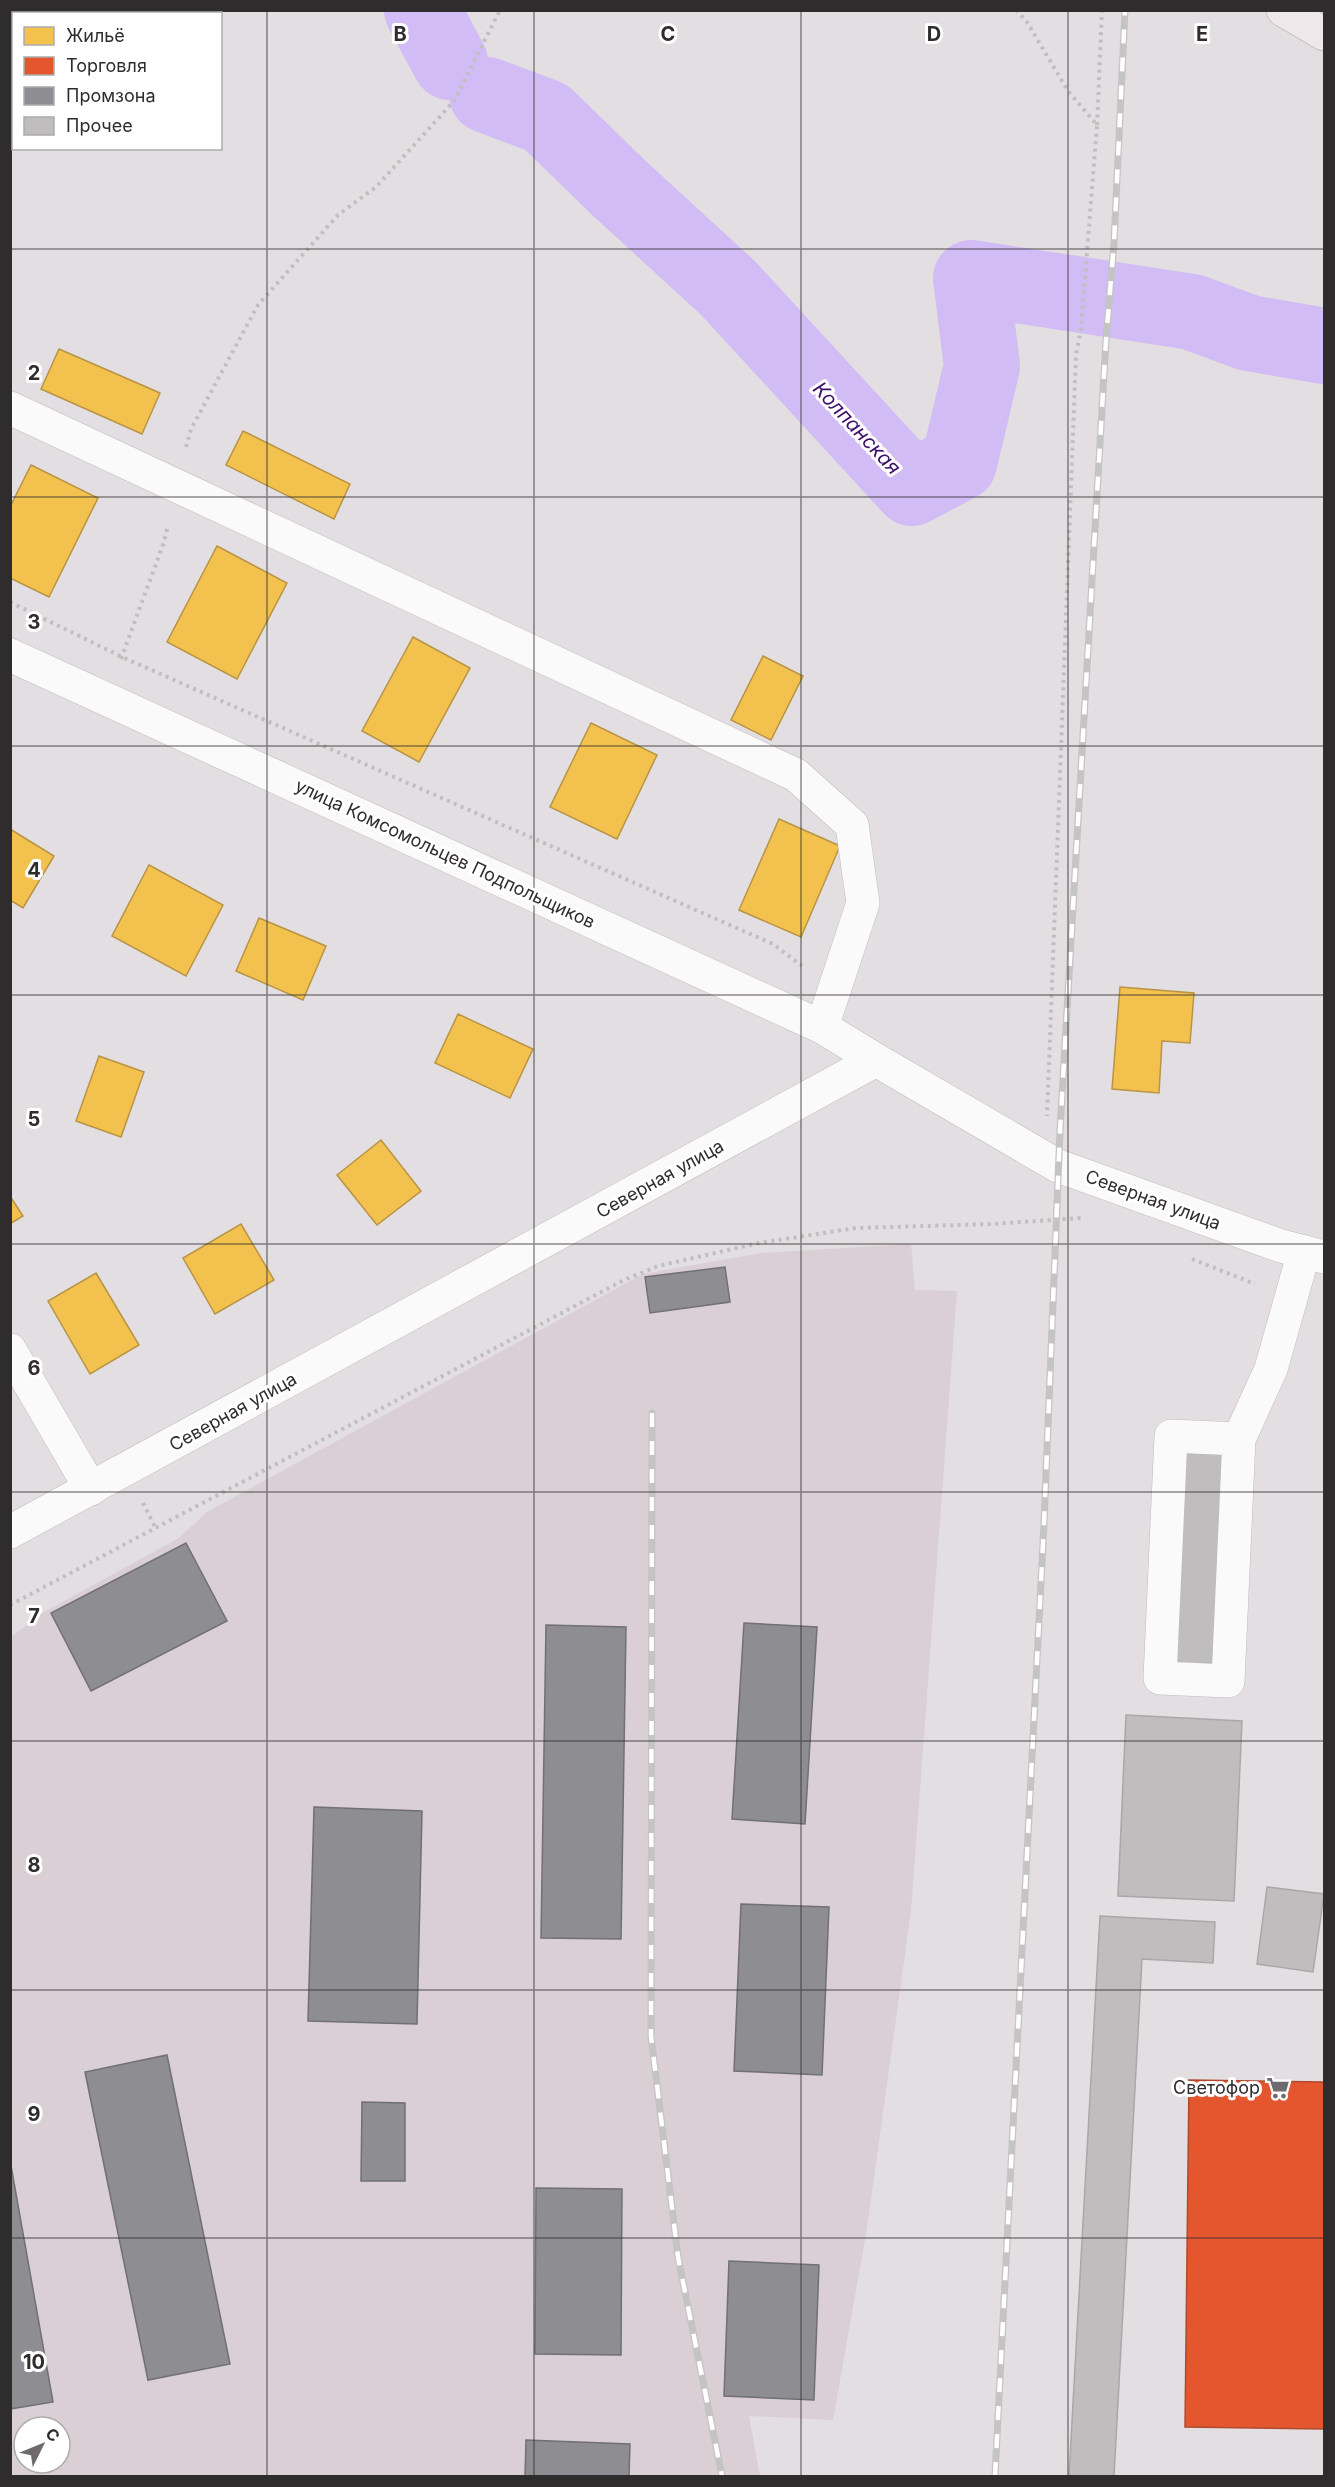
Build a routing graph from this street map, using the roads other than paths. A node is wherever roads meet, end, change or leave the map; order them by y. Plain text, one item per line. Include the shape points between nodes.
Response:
1 (1283, 10) edge
2 (1324, 34) edge
3 (10, 408) edge
4 (10, 655) edge
5 (822, 1027) junction
6 (876, 1060) junction
7 (1314, 1255) edge
8 (10, 1350) edge
9 (1239, 1439) junction
10 (91, 1489) junction
11 (10, 1532) edge

1 - 2 main road
3 - 5 street via 796,775 852,825 863,903
4 - 5 street, улица Комсомольцев Подпольщиков
5 - 6 street, улица Комсомольцев Подпольщиков
6 - 7 street, Северная улица via 1058,1166
6 - 10 street, Северная улица
7 - 9 street via 1290,1299 1271,1369
8 - 10 street
9 - 9 street via 1171,1436 1160,1678 1228,1681
10 - 11 street, Северная улица

